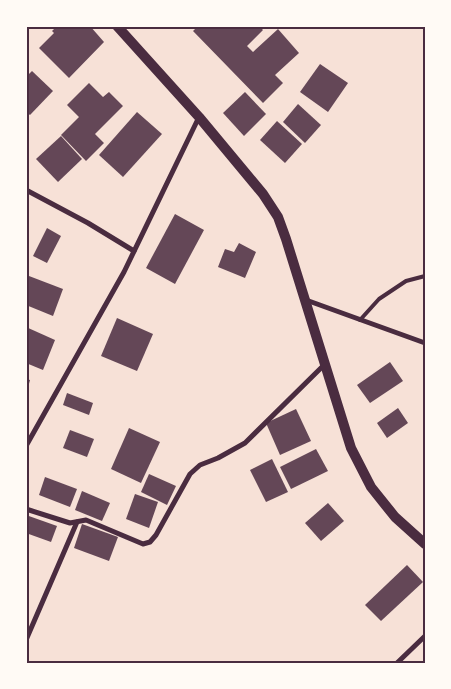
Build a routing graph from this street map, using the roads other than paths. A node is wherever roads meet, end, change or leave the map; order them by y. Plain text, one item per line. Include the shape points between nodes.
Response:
1 (117, 26) edge
2 (199, 116) junction
3 (28, 191) dead end
4 (134, 251) junction
5 (425, 276) edge
6 (306, 300) junction
7 (360, 320) junction
8 (425, 343) edge
9 (326, 364) junction
10 (26, 446) edge
11 (26, 509) edge
12 (76, 522) junction
13 (425, 544) edge
14 (425, 636) edge
15 (26, 640) edge
16 (397, 663) edge

1 - 2 main road
2 - 4 street
2 - 6 main road via 263,194 278,218
3 - 4 street
4 - 10 street
5 - 7 lane via 406,280 379,299
6 - 7 street
6 - 9 main road
7 - 8 street
9 - 12 street via 245,442 200,465 190,474 150,542 143,544 86,520
9 - 13 main road via 351,448 371,487 395,517
11 - 12 street
12 - 15 street
14 - 16 street

